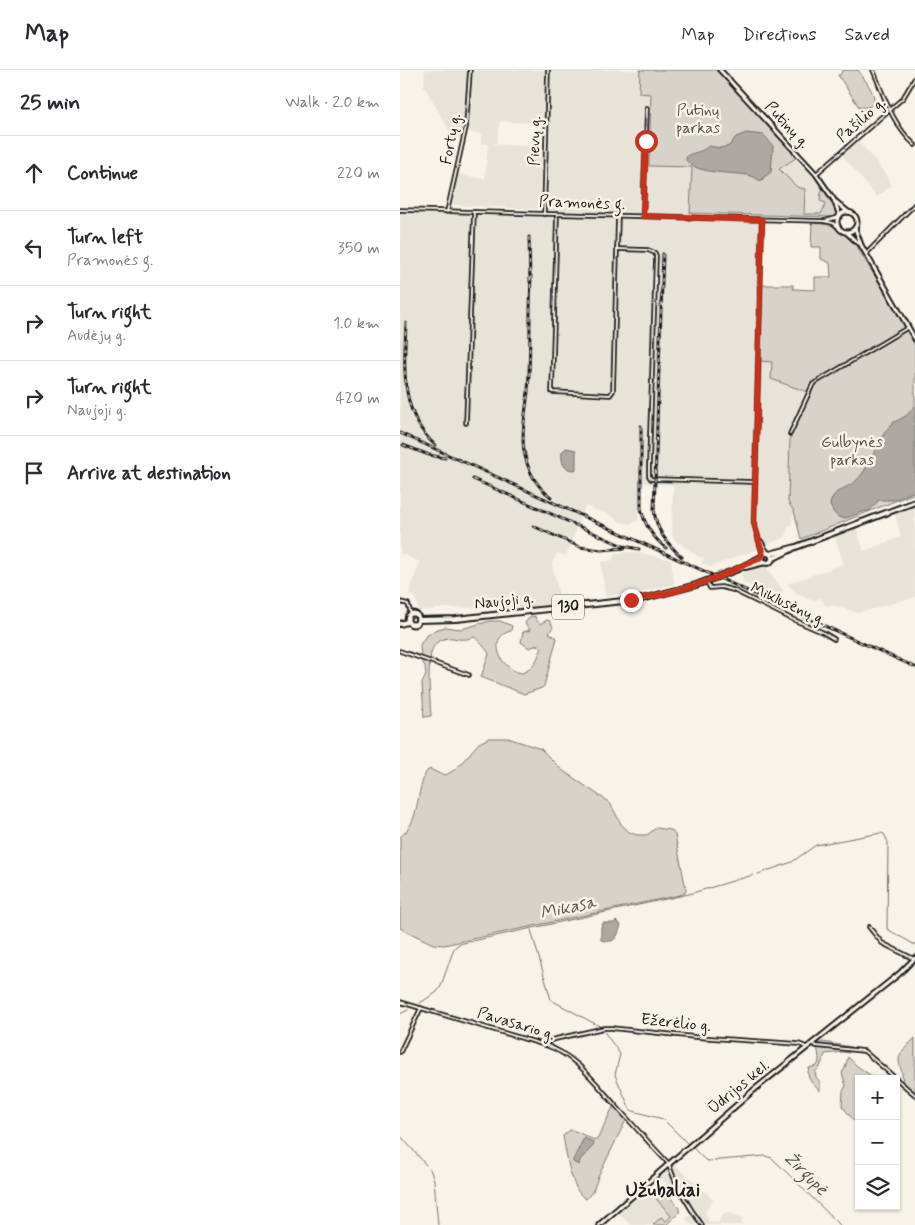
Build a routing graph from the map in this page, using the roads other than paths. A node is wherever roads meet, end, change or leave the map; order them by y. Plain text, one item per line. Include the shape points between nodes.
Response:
1 (470, 70) edge
2 (548, 70) edge
3 (720, 70) edge
4 (873, 70) edge
5 (915, 78) edge
6 (647, 108) dead end
7 (890, 110) junction
8 (915, 145) edge
9 (816, 174) junction
10 (834, 200) junction
11 (915, 204) edge
12 (400, 210) edge
13 (447, 212) junction
14 (474, 212) junction
15 (850, 213) junction
16 (544, 214) junction
17 (557, 214) junction
18 (618, 216) junction
19 (643, 216) junction
20 (839, 216) junction
21 (762, 220) junction
22 (823, 221) junction
23 (856, 226) junction
24 (838, 227) junction
25 (845, 232) junction
26 (860, 245) junction
27 (617, 249) junction
28 (866, 254) junction
29 (911, 325) junction
30 (915, 338) edge
31 (466, 423) dead end
32 (790, 434) dead end
33 (755, 482) junction
34 (915, 502) edge
35 (759, 537) junction
36 (796, 547) junction
37 (769, 553) junction
38 (763, 556) junction
39 (772, 559) junction
40 (764, 562) junction
41 (738, 569) junction
42 (706, 582) junction
43 (400, 602) edge
44 (411, 614) junction
45 (418, 620) junction
46 (407, 622) junction
47 (400, 624) edge
48 (834, 639) dead end
49 (400, 651) edge
50 (469, 675) dead end
51 (869, 927) dead end
52 (915, 958) edge
53 (400, 1002) edge
54 (421, 1008) junction
55 (812, 1043) junction
56 (546, 1045) junction
57 (806, 1047) junction
58 (400, 1052) edge
59 (915, 1095) edge
60 (669, 1164) junction
61 (599, 1225) edge
62 (702, 1225) edge

1 - 13 street, Fortų g. via 466,127
2 - 16 street, Pievų g.
3 - 9 main road, Putinų g.
4 - 7 street
5 - 7 street, Pašilio g. via 908,92
6 - 19 street
7 - 8 street via 903,133
7 - 9 street, Pašilio g.
9 - 10 main road, Putinų g.
10 - 15 main road, Putinų g.
10 - 20 main road, Putinų g.
11 - 28 street
12 - 13 street, Pramonės g.
13 - 14 street, Pramonės g.
14 - 16 street, Pramonės g.
14 - 31 street
15 - 20 main road via 844,212
15 - 23 main road via 856,218
16 - 17 street, Pramonės g.
17 - 18 street, Pramonės g.
17 - 27 street via 552,392 610,395 613,391
18 - 19 street, Pramonės g.
18 - 27 street
19 - 21 street, Pramonės g.
20 - 22 street
20 - 24 main road
21 - 22 street, Pramonės g.
21 - 33 street
22 - 24 street
23 - 25 main road via 851,232
23 - 26 main road
24 - 25 main road
25 - 26 main road
26 - 28 main road
27 - 33 street via 648,250 656,256 649,476 651,479
28 - 29 main road
29 - 30 main road
29 - 32 street via 813,384
33 - 35 street via 754,523
34 - 36 main road, 130
35 - 37 street
35 - 38 street
36 - 37 main road, 130
36 - 39 main road, 130
37 - 38 main road, 130
37 - 39 main road
38 - 40 main road
38 - 41 main road, Naujoji g. / 130
39 - 40 main road, 130 via 769,563
40 - 41 main road, Naujoji g. / 130
41 - 42 main road, Naujoji g. / 130
42 - 45 main road, Naujoji g. / 130 via 631,600 456,619
42 - 48 street, Miklusėnų g. via 710,588 734,590
43 - 44 street via 408,604
44 - 45 main road
44 - 46 main road
45 - 46 main road, 130 via 414,625
46 - 47 main road, 130
49 - 50 street
51 - 52 street via 882,943
52 - 55 main road, Ūdrijos kel.
53 - 54 street, Pavasario g.
54 - 56 street, Pavasario g.
54 - 58 street
55 - 57 main road, Ūdrijos kel.
55 - 59 street via 867,1052
56 - 57 street, Ežerėlio g. via 551,1040 611,1028
56 - 60 street, Pavasario g. via 570,1057
57 - 60 main road, Ūdrijos kel.
60 - 61 main road, Ūdrijos kel.
60 - 62 street, Pavasario g.

